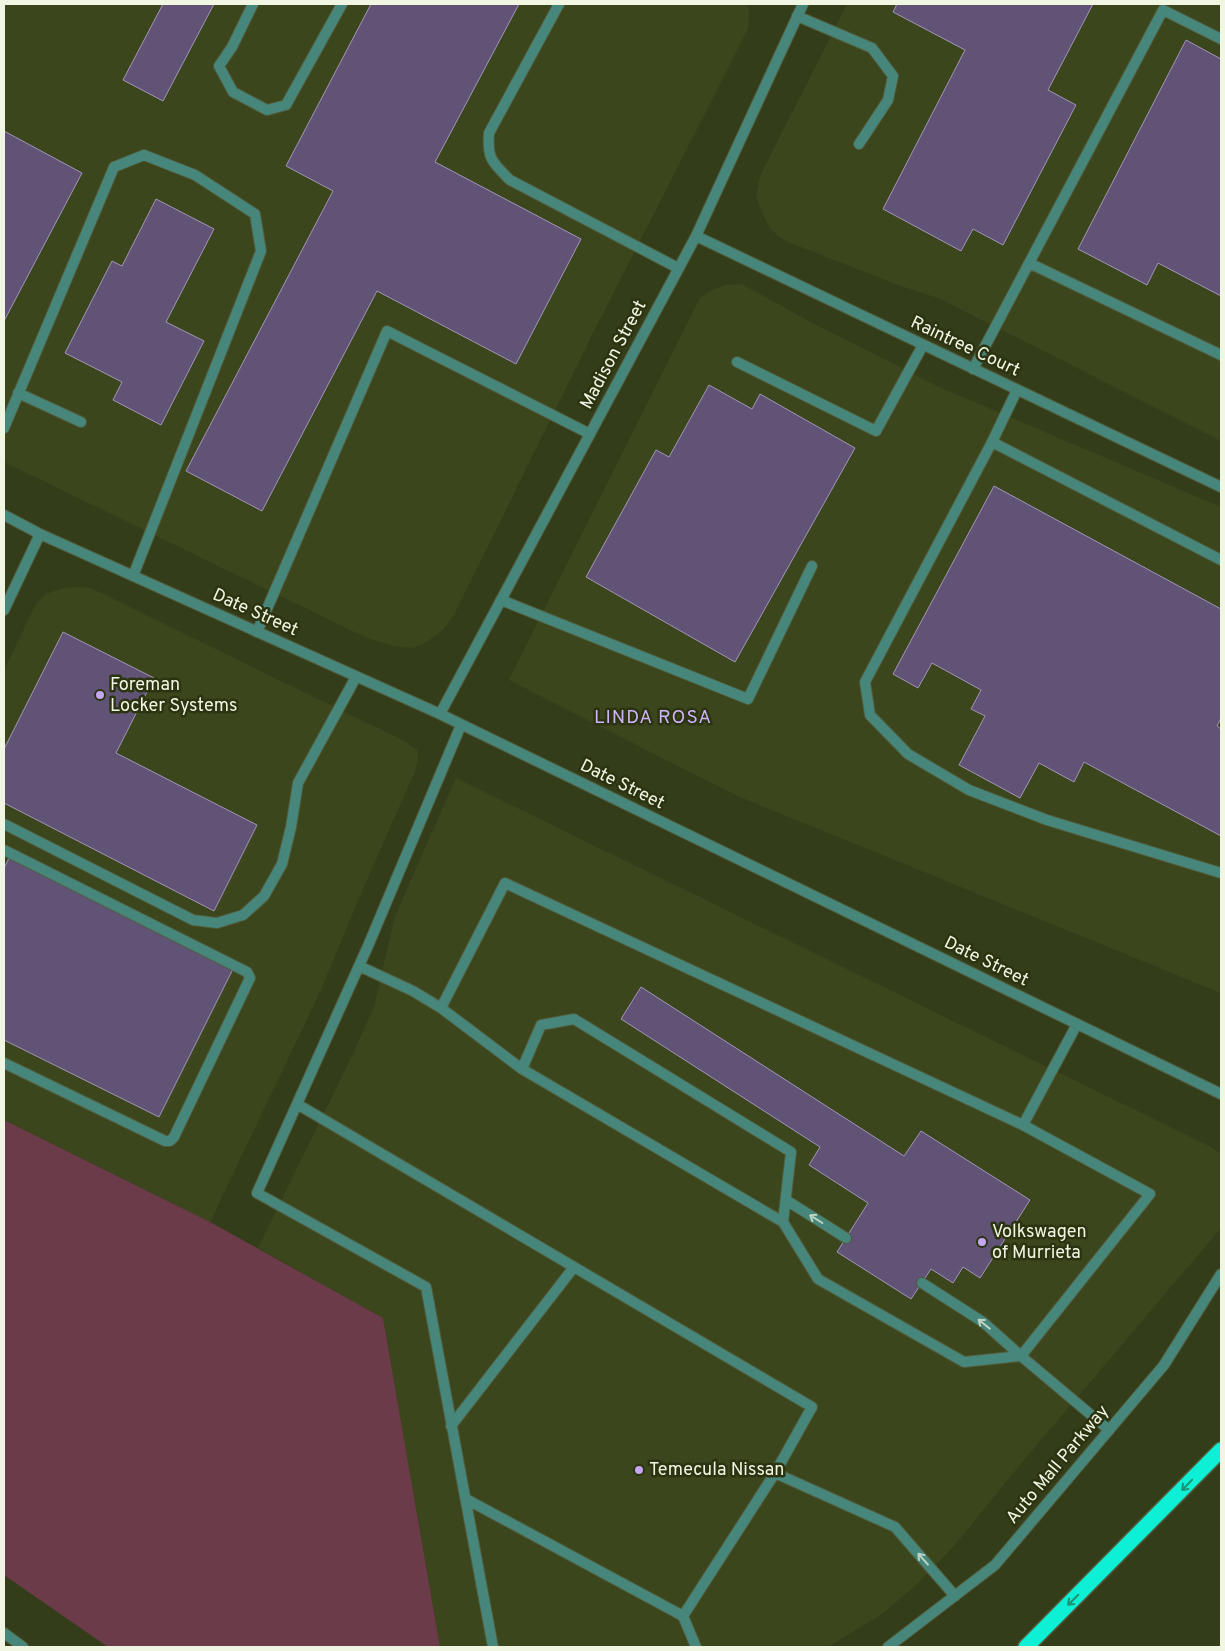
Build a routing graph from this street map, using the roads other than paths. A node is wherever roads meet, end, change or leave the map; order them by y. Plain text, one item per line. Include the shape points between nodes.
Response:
1 (253, 4) edge
2 (342, 4) edge
3 (558, 4) edge
4 (802, 4) edge
5 (1159, 7) edge
6 (797, 16) junction
7 (1221, 39) edge
8 (859, 144) dead end
9 (696, 236) junction
10 (1029, 263) junction
11 (678, 268) junction
12 (923, 345) junction
13 (1221, 355) edge
14 (737, 362) dead end
15 (973, 369) junction
16 (1017, 390) junction
17 (18, 393) junction
18 (81, 422) dead end
19 (4, 428) edge
20 (590, 434) junction
21 (992, 442) junction
22 (1221, 487) edge
23 (4, 515) edge
24 (40, 534) junction
25 (1221, 560) edge
26 (812, 566) dead end
27 (133, 576) junction
28 (501, 600) junction
29 (4, 610) edge
30 (257, 632) junction
31 (356, 677) junction
32 (440, 714) junction
33 (461, 725) junction
34 (4, 824) edge
35 (4, 850) edge
36 (1221, 873) edge
37 (359, 966) junction
38 (441, 1008) junction
39 (1078, 1024) junction
40 (4, 1063) edge
41 (522, 1070) junction
42 (1221, 1094) edge
43 (297, 1104) junction
44 (1023, 1125) junction
45 (786, 1200) junction
46 (783, 1222) junction
47 (846, 1238) dead end
48 (574, 1267) junction
49 (1221, 1274) edge
50 (922, 1283) dead end
51 (1021, 1356) junction
52 (452, 1426) junction
53 (1109, 1430) junction
54 (1221, 1450) edge
55 (775, 1473) junction
56 (466, 1499) junction
57 (955, 1596) junction
58 (683, 1616) junction
59 (4, 1634) edge
60 (23, 1647) edge
61 (493, 1647) edge
62 (696, 1647) edge
63 (888, 1647) edge
64 (1026, 1647) edge

1 - 2 street via 219,66 233,92 267,110 286,105
3 - 11 street via 489,132 488,150 495,166 510,180
4 - 6 street, Madison Street
5 - 7 street
5 - 10 street
6 - 8 street via 872,48 893,76 888,100
6 - 9 street, Madison Street
9 - 11 street, Madison Street
9 - 12 street, Raintree Court
10 - 13 street
10 - 15 street
11 - 20 street, Madison Street
12 - 14 street via 876,431
12 - 15 street, Raintree Court
15 - 16 street, Raintree Court
16 - 21 street
16 - 22 street, Raintree Court
17 - 18 street
17 - 19 street
17 - 27 street via 114,167 144,155 195,175 255,214 261,251
20 - 28 street, Madison Street
20 - 30 street via 387,330
21 - 25 street
21 - 36 street via 865,682 870,715 908,754 969,790 1047,820
23 - 24 street, Date Street
24 - 27 street, Date Street
24 - 29 street
26 - 28 street via 748,699
27 - 30 street, Date Street
28 - 32 street, Madison Street
30 - 31 street, Date Street
31 - 32 street, Date Street
31 - 34 street via 298,783 282,864 264,896 244,915 217,923 193,920
32 - 33 street, Date Street
33 - 37 street
33 - 39 street, Date Street
35 - 40 street via 247,972 250,978 170,1141
37 - 38 street via 414,991
37 - 43 street
38 - 41 street
38 - 44 street via 505,883
39 - 42 street, Date Street
39 - 44 street
41 - 45 street via 541,1025 574,1020 791,1152
41 - 46 street
43 - 48 street
43 - 52 street via 257,1193 426,1287
44 - 51 street via 1150,1194
45 - 46 street
47 -> 45 street
46 - 51 street via 818,1279 964,1362
48 - 52 street
48 - 55 street via 812,1407
49 - 53 street, Auto Mall Parkway via 1164,1365
51 -> 50 street via 983,1322
51 - 53 street
52 - 56 street
53 - 57 street, Auto Mall Parkway via 995,1565
54 -> 64 highway
57 -> 55 street via 895,1527
55 - 58 street
56 - 58 street
56 - 61 street
57 - 63 street, Auto Mall Parkway
58 - 62 street
59 - 60 street

